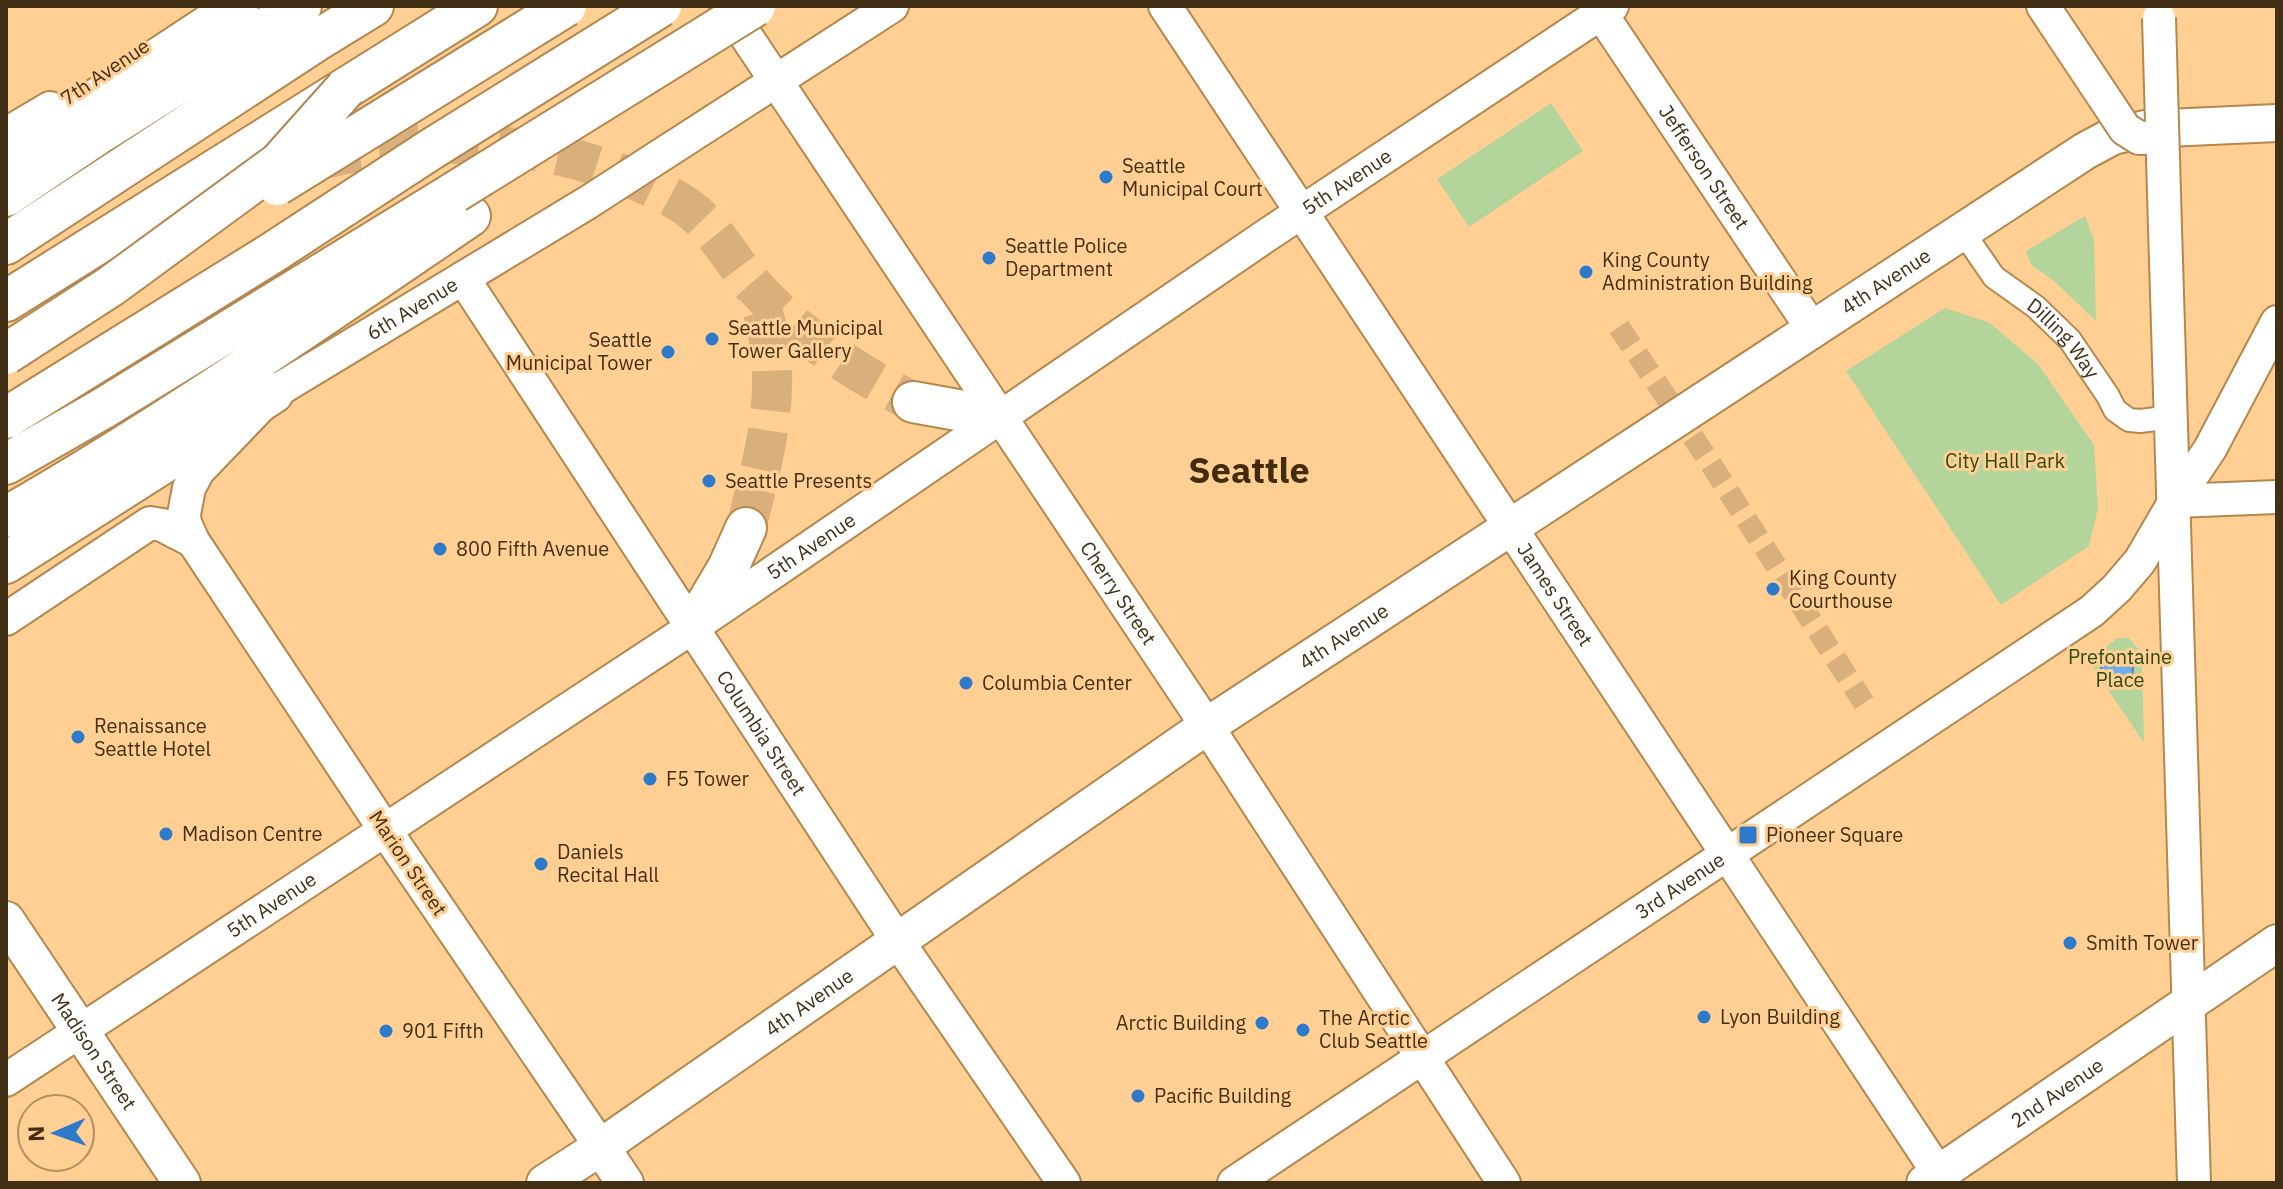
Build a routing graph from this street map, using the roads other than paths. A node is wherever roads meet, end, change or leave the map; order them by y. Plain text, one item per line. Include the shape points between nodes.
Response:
1 (202, 6) edge
2 (238, 6) edge
3 (301, 6) edge
4 (373, 6) edge
5 (477, 6) edge
6 (566, 6) edge
7 (661, 6) edge
8 (726, 6) edge
9 (755, 6) edge
10 (892, 6) edge
11 (1165, 6) edge
12 (2158, 6) edge
13 (1603, 9) edge
14 (2049, 15) edge
15 (777, 81) junction
16 (346, 88) junction
17 (2277, 123) edge
18 (2161, 133) junction
19 (6, 134) edge
20 (6, 159) edge
21 (6, 196) edge
22 (462, 204) junction
23 (1301, 213) junction
24 (216, 223) dead end
25 (1963, 232) junction
26 (6, 244) edge
27 (463, 278) junction
28 (6, 301) edge
29 (2277, 322) edge
30 (1813, 330) junction
31 (6, 354) edge
32 (273, 393) junction
33 (913, 402) tunnel mouth
34 (2172, 417) junction
35 (6, 418) edge
36 (1002, 418) junction
37 (6, 464) edge
38 (2277, 497) edge
39 (2175, 501) junction
40 (6, 517) edge
41 (1509, 527) junction
42 (746, 528) tunnel mouth
43 (193, 541) junction
44 (6, 563) edge
45 (6, 619) edge
46 (693, 627) junction
47 (1207, 726) junction
48 (385, 830) junction
49 (1727, 855) junction
50 (6, 920) edge
51 (897, 940) junction
52 (2277, 943) edge
53 (2189, 1004) junction
54 (81, 1031) junction
55 (1423, 1058) junction
56 (6, 1080) edge
57 (601, 1147) junction
58 (1937, 1180) edge
59 (182, 1183) edge
60 (545, 1183) edge
61 (625, 1183) edge
62 (1064, 1183) edge
63 (1234, 1183) edge
64 (1504, 1183) edge
65 (2194, 1183) edge

1 - 19 main road, 7th Avenue
2 - 20 highway
3 - 21 highway
4 - 26 highway
5 - 16 highway
6 - 24 highway, bridge
7 - 35 highway, bridge
8 - 15 main road, Cherry Street
9 - 22 highway, bridge via 615,93
10 - 15 main road, 6th Avenue
11 - 23 main road, James Street
12 - 18 main road, bridge
13 - 23 main road, 5th Avenue
13 - 30 main road, Jefferson Street
14 - 18 main road, bridge via 2125,129 2139,138
15 - 27 main road, 6th Avenue
15 - 36 main road, Cherry Street
16 - 28 highway, bridge
16 - 31 highway, bridge via 279,163 111,286
17 - 18 main road, 4th Avenue
18 - 25 main road, 4th Avenue via 2129,132 2099,142
18 - 34 main road, bridge
22 - 37 highway
22 - 40 highway via 215,389
23 - 36 main road, 5th Avenue
23 - 41 main road, James Street
25 - 30 main road, 4th Avenue
25 - 34 street, Dilling Way via 1994,277 2070,340 2115,410 2129,420
27 - 32 main road, 6th Avenue
27 - 46 main road, Columbia Street
29 - 39 main road, 3rd Avenue via 2210,449
30 - 41 main road, 4th Avenue
32 - 43 main road, 6th Avenue via 198,471 184,514
32 - 44 highway
33 - 36 highway
34 - 39 main road
36 - 46 main road, 5th Avenue
36 - 47 main road, Cherry Street
38 - 39 main road
39 - 49 main road, 3rd Avenue via 2140,561 2092,611
39 - 53 main road
41 - 47 main road, 4th Avenue
41 - 49 main road, James Street
42 - 46 highway
43 - 45 main road via 150,523
43 - 48 main road, Marion Street
46 - 48 main road, 5th Avenue
46 - 51 main road, Columbia Street
47 - 51 main road, 4th Avenue
47 - 55 main road, Cherry Street
48 - 54 main road, 5th Avenue
48 - 57 main road, Marion Street
49 - 55 main road, 3rd Avenue
49 - 58 main road, James Street
50 - 54 main road, Madison Street
51 - 57 main road, 4th Avenue
51 - 62 main road, Columbia Street
52 - 53 main road, 2nd Avenue
53 - 58 main road, 2nd Avenue
53 - 65 main road
54 - 56 main road, 5th Avenue
54 - 59 main road, Madison Street
55 - 63 main road, 3rd Avenue
55 - 64 main road, Cherry Street
57 - 60 main road, 4th Avenue
57 - 61 main road, Marion Street

